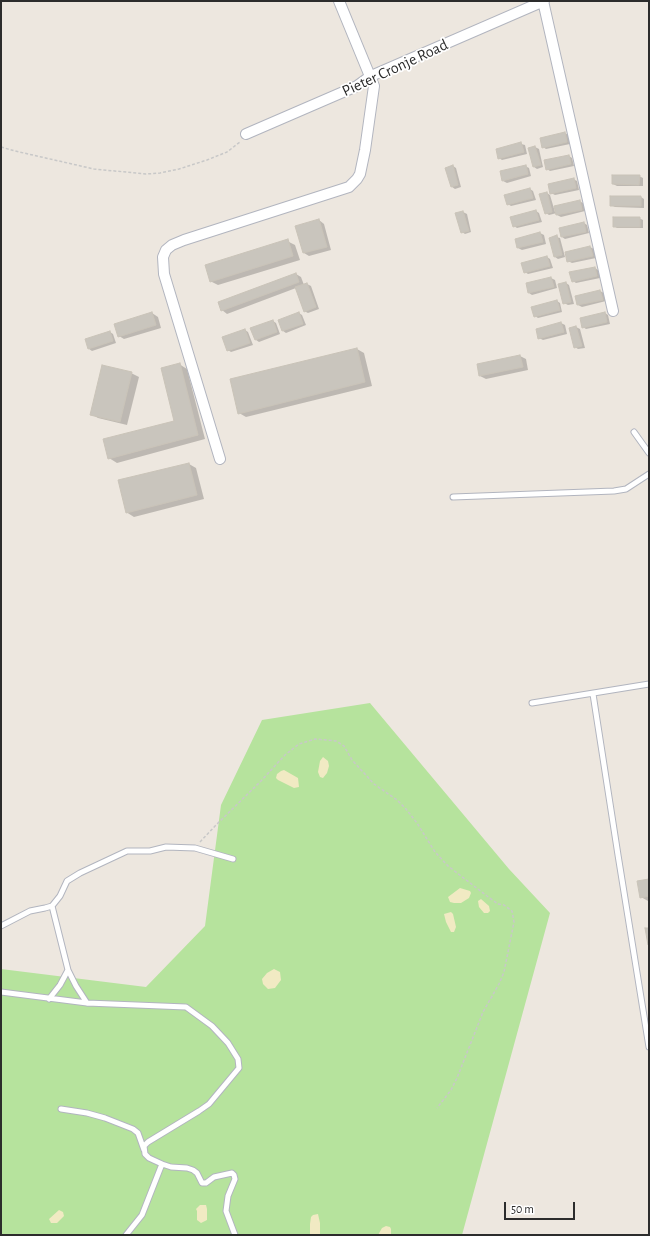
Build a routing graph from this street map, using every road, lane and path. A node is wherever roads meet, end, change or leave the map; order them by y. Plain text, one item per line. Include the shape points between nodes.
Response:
1 (338, 1) edge
2 (544, 1) edge
3 (371, 76) junction
4 (246, 134) joint
5 (1, 147) edge
6 (613, 311) dead end
7 (634, 432) dead end
8 (649, 453) edge
9 (220, 459) dead end
10 (649, 474) edge
11 (453, 497) dead end
12 (649, 684) edge
13 (594, 694) junction
14 (532, 703) dead end
15 (195, 848) junction
16 (232, 859) dead end
17 (52, 906) junction
18 (1, 926) edge
19 (68, 970) junction
20 (1, 992) edge
21 (49, 999) junction
22 (87, 1003) junction
23 (649, 1046) edge
24 (437, 1108) dead end
25 (61, 1109) dead end
26 (144, 1151) junction
27 (162, 1164) junction
28 (126, 1235) edge
29 (235, 1235) edge

1 - 3 street
2 - 3 street, Pieter Cronje Road
2 - 6 street
3 - 4 street, Pieter Cronje Road via 357,86
3 - 9 street via 374,86 365,150 360,174 353,184 184,240 172,245 163,257 164,274
4 - 5 path via 243,140 227,152 207,160 179,169 146,174 94,169
7 - 8 lane
10 - 11 lane via 626,489 614,491
12 - 13 lane
13 - 14 lane
13 - 23 lane
15 - 16 lane
15 - 17 lane via 166,847 150,851 127,851 67,881
15 - 24 path via 285,755 299,744 315,739 336,741 344,746 352,760 374,784 406,809 435,852 448,866 498,904 512,911 514,922 504,972 483,1012 457,1078
17 - 18 lane via 30,911
17 - 19 lane
19 - 21 lane
19 - 22 lane
20 - 21 lane
21 - 22 lane
22 - 26 lane via 186,1007 212,1026 228,1043 238,1059 239,1068 209,1104 148,1142 144,1146
25 - 26 lane via 105,1118 133,1129 138,1133
26 - 27 lane via 149,1158
27 - 28 lane via 142,1215
27 - 29 lane via 193,1170 202,1183 232,1173 235,1179 228,1196 226,1211

